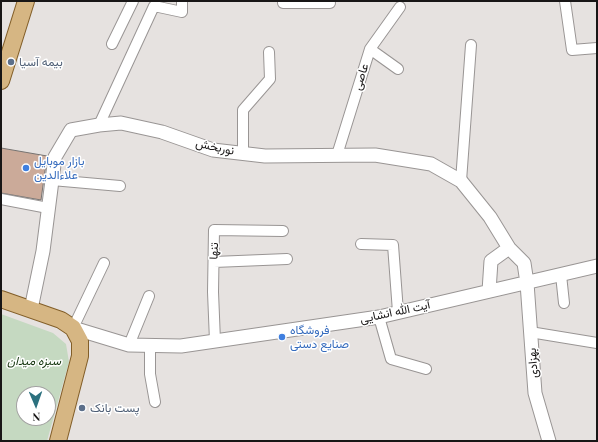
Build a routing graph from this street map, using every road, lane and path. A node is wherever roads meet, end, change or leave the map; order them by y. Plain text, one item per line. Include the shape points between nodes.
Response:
1 (26, 1) edge
2 (133, 1) edge
3 (182, 1) edge
4 (283, 1) edge
5 (565, 1) edge
6 (330, 3) dead end
7 (400, 7) dead end
8 (112, 44) dead end
9 (471, 45) dead end
10 (597, 48) edge
11 (370, 49) junction
12 (269, 52) dead end
13 (398, 69) dead end
14 (1, 81) edge
15 (100, 125) junction
16 (242, 153) junction
17 (337, 155) junction
18 (52, 180) junction
19 (461, 182) junction
20 (120, 186) dead end
21 (1, 199) edge
22 (48, 208) junction
23 (283, 231) dead end
24 (361, 244) dead end
25 (509, 248) junction
26 (287, 259) dead end
27 (214, 262) junction
28 (104, 263) dead end
29 (597, 266) edge
30 (561, 275) junction
31 (527, 283) junction
32 (489, 291) junction
33 (149, 296) dead end
34 (1, 299) edge
35 (564, 303) dead end
36 (32, 310) junction
37 (398, 312) junction
38 (379, 317) junction
39 (73, 328) junction
40 (530, 332) junction
41 (215, 341) junction
42 (597, 343) edge
43 (129, 345) junction
44 (150, 346) junction
45 (426, 369) dead end
46 (155, 402) dead end
47 (58, 441) edge
48 (549, 441) edge

1 - 14 main road
2 - 8 street
3 - 15 street via 182,12 154,6
4 - 6 street
5 - 10 street via 572,50
7 - 11 street, عاصی
9 - 19 street
11 - 13 street
11 - 17 street, عاصی
12 - 16 street via 270,79 243,110
15 - 16 street, نوربخش via 121,123 162,132 213,150
15 - 18 street, نوربخش via 71,130 55,157
16 - 17 street, نوربخش via 265,156
17 - 19 street, نوربخش via 375,155 431,164
18 - 20 street
18 - 22 street, نوربخش
19 - 25 street, نوربخش via 490,217
21 - 22 street
22 - 36 street, نوربخش
23 - 27 street, تنها via 214,230
24 - 37 street via 393,245
25 - 31 street, نوربخش via 524,263
25 - 32 street via 491,261
26 - 27 street
27 - 41 street, تنها
28 - 39 street
29 - 30 street, آیت الله انشایی
30 - 31 street, آیت الله انشایی
30 - 35 street
31 - 32 street, آیت الله انشایی
31 - 40 street, بهزادی
32 - 37 street, آیت الله انشایی
33 - 43 street
34 - 36 main road
36 - 39 main road via 61,320
37 - 38 street, آیت الله انشایی
38 - 41 street, آیت الله انشایی
38 - 45 street via 391,358
39 - 43 street, آیت الله انشایی
39 - 47 main road via 80,341 80,356
40 - 42 street
40 - 48 street, بهزادی via 535,393
41 - 44 street, آیت الله انشایی via 181,346
43 - 44 street, آیت الله انشایی
44 - 46 street via 150,374

